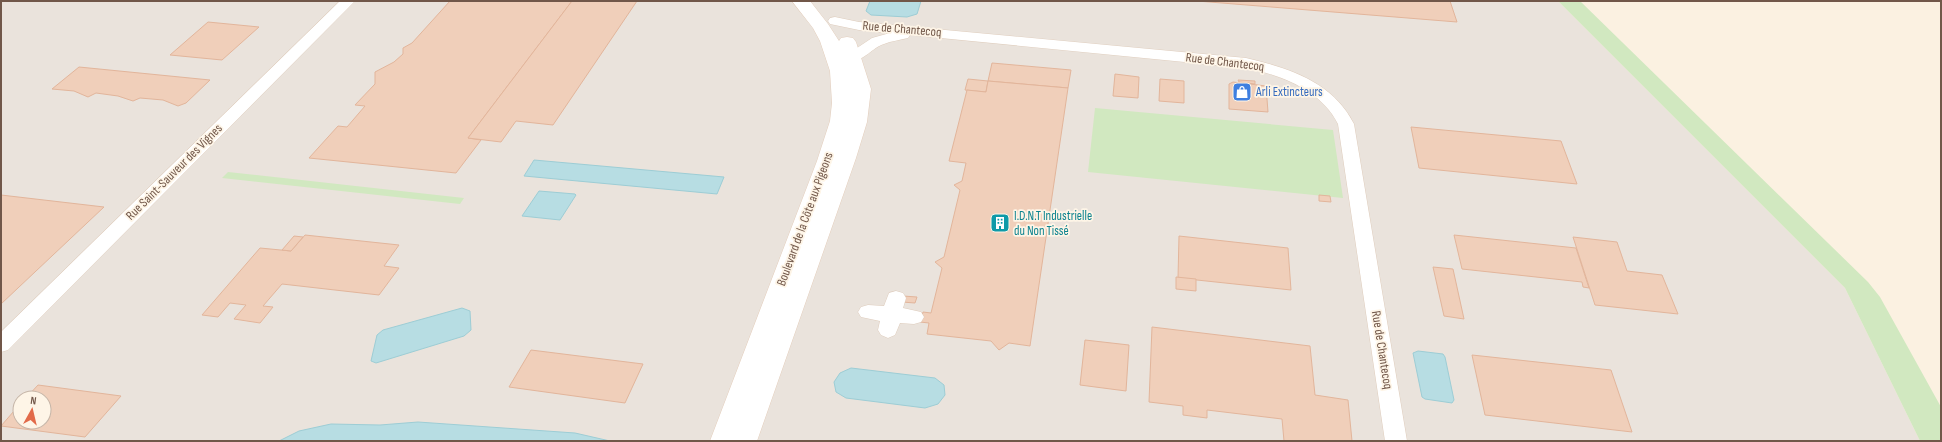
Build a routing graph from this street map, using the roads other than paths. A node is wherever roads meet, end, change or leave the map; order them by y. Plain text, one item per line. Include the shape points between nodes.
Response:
1 (348, 1) edge
2 (801, 1) edge
3 (818, 1) edge
4 (835, 21) junction
5 (1002, 40) junction
6 (853, 57) junction
7 (868, 312) dead end
8 (914, 317) dead end
9 (1, 344) edge
10 (723, 441) edge
11 (744, 441) edge
12 (1396, 441) edge

1 - 9 street, Rue Saint-Sauveur des Vignes
2 - 10 street, Boulevard de la Côte aux Pigeons via 825,31 840,66 840,121
3 - 4 street, Boulevard de la Côte aux Pigeons
4 - 5 street, Rue de Chantecoq via 859,26
4 - 6 street, Boulevard de la Côte aux Pigeons
5 - 6 street via 900,35 877,41
5 - 12 street, Rue de Chantecoq via 1246,62 1296,78 1338,110 1344,118 1349,139
6 - 11 street, Boulevard de la Côte aux Pigeons via 861,89 857,122
7 - 8 street

